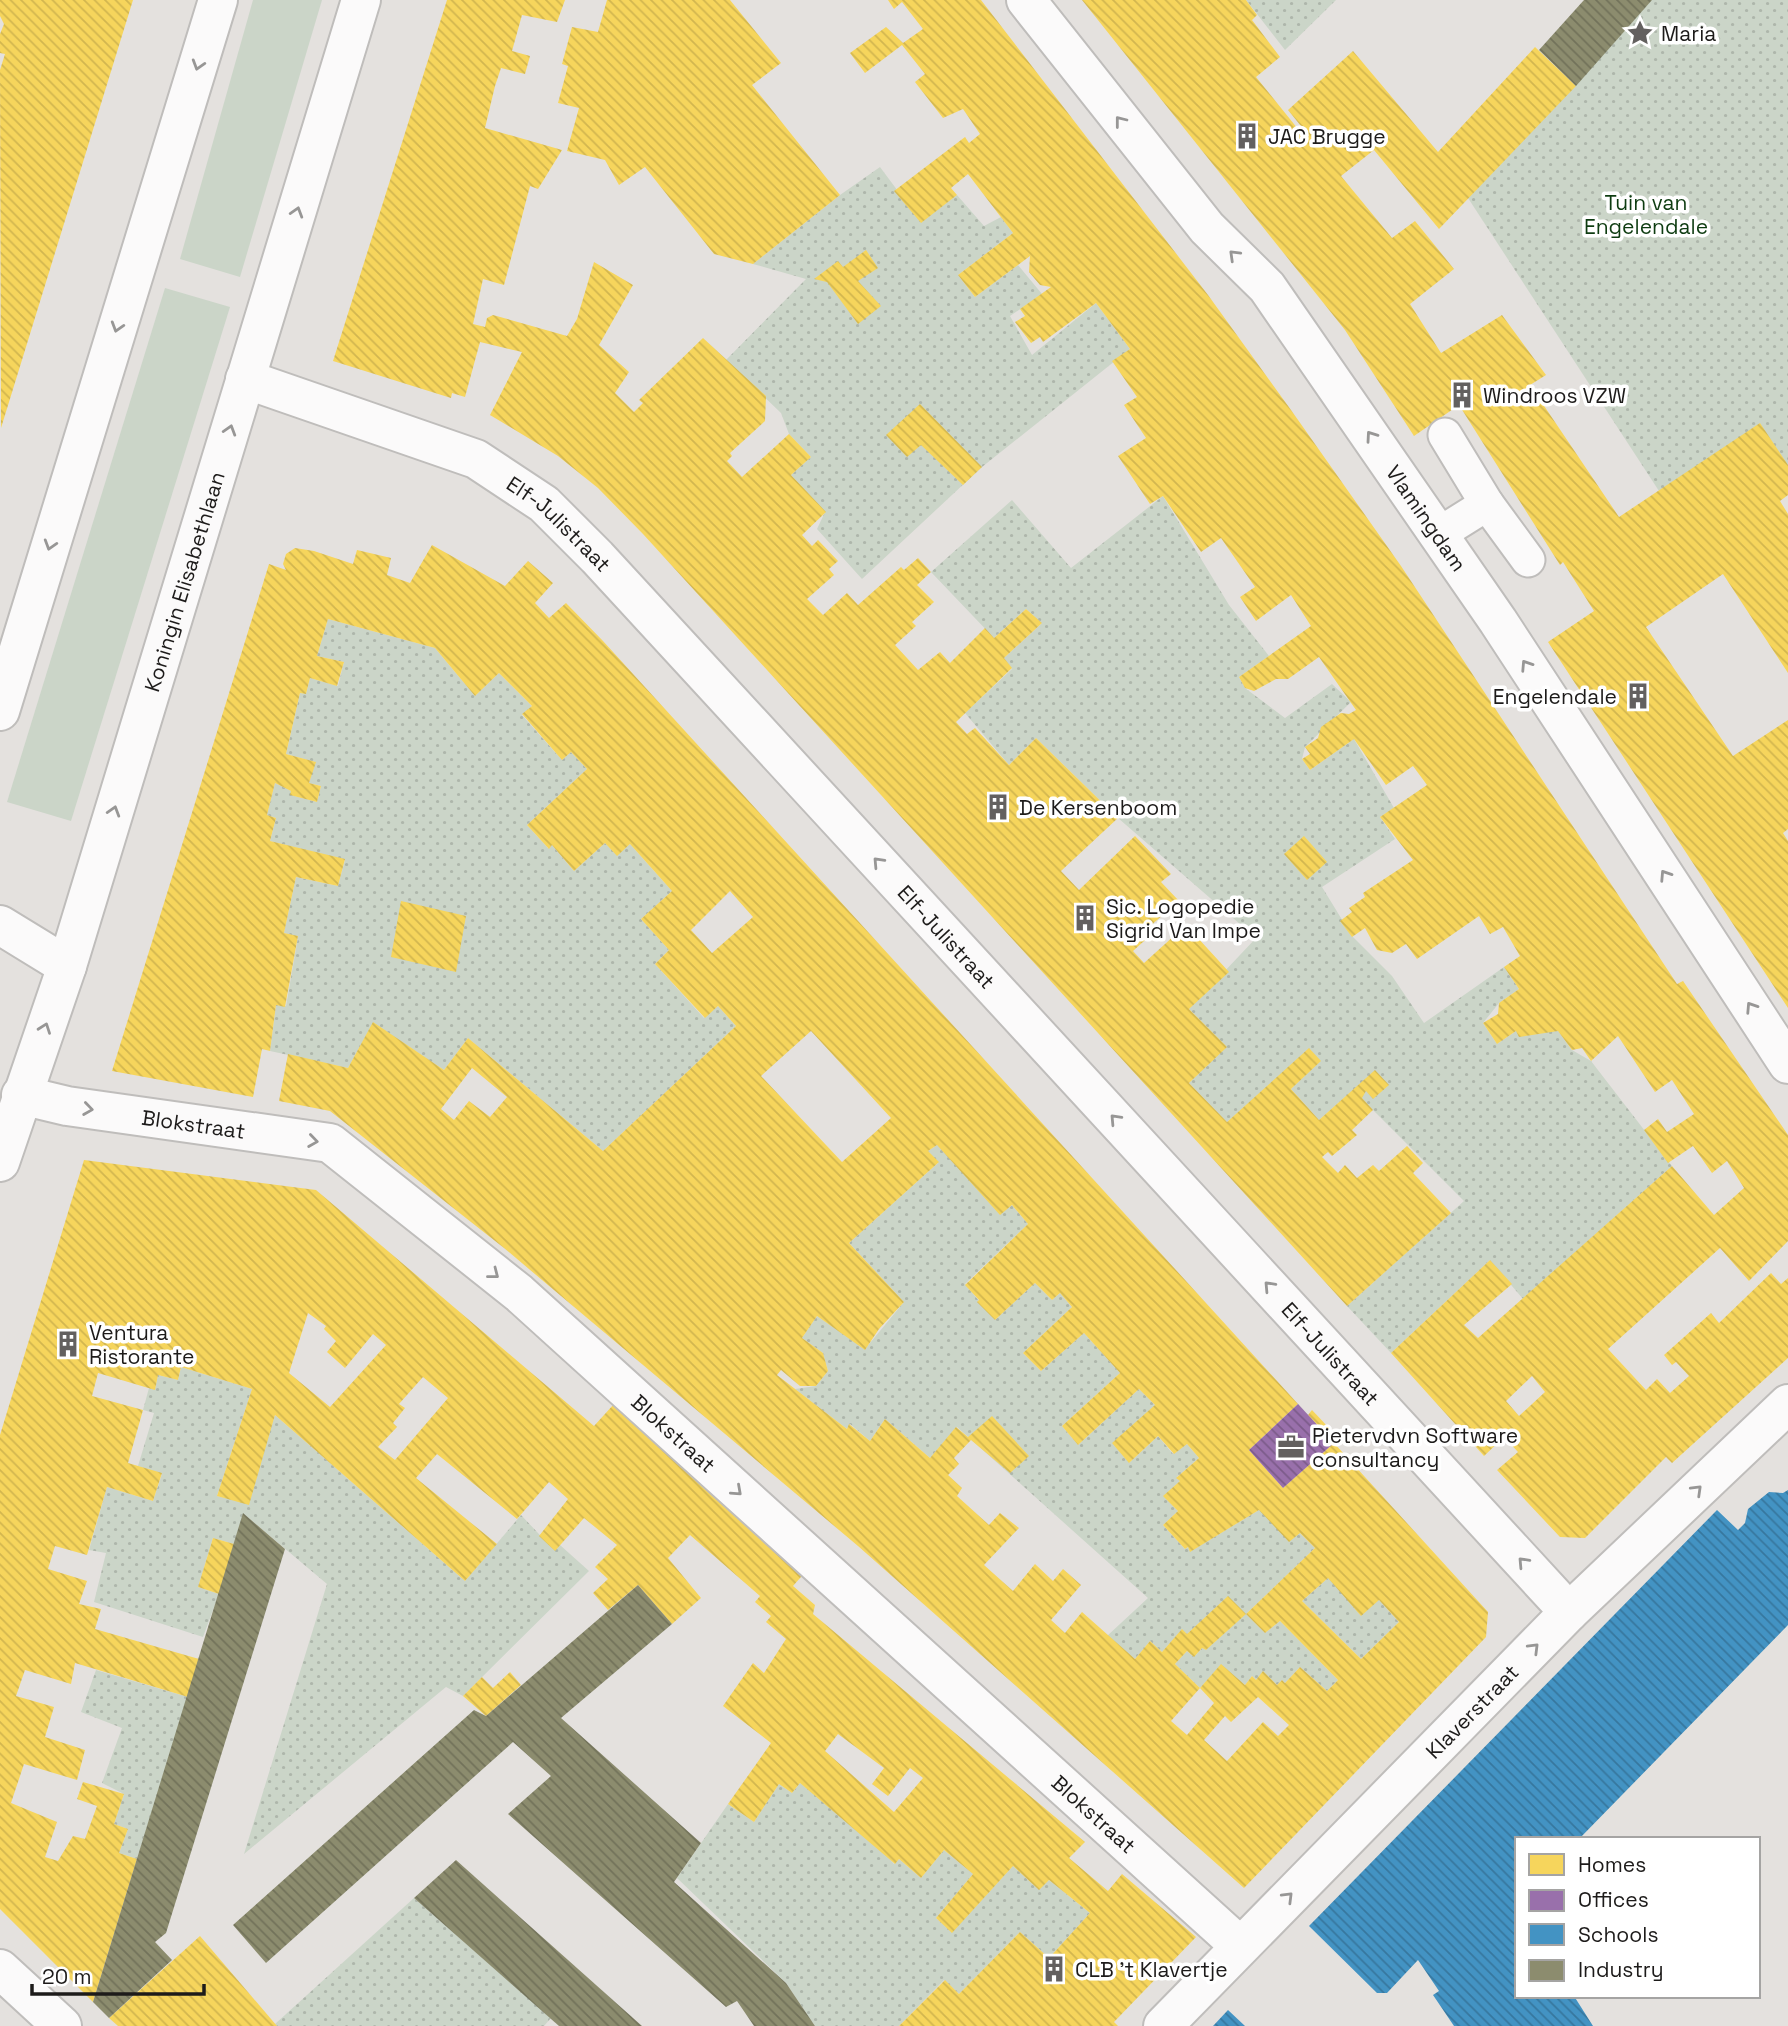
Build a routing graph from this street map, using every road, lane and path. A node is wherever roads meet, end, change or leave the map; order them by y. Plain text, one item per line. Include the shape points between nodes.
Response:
1 (218, 0) edge
2 (361, 0) edge
3 (1026, 0) edge
4 (246, 379) junction
5 (1445, 435) dead end
6 (1487, 504) junction
7 (1439, 534) junction
8 (1528, 560) dead end
9 (0, 711) edge
10 (0, 925) edge
11 (66, 966) junction
12 (1788, 1065) edge
13 (21, 1095) junction
14 (0, 1163) edge
15 (1788, 1404) edge
16 (1569, 1612) junction
17 (1240, 1946) junction
18 (0, 1969) edge
19 (62, 2026) edge
20 (1163, 2026) edge

1 -> 9 street
4 -> 2 street, Koningin Elisabethlaan
7 -> 3 street, Vlamingdam via 1267,287 1207,228
11 -> 4 street, Koningin Elisabethlaan
16 -> 4 street, Elf-Julistraat via 597,556 544,504 476,459
5 - 6 lane
6 - 7 lane
6 - 8 lane
12 -> 7 street, Vlamingdam
10 - 11 street
13 -> 11 street, Koningin Elisabethlaan
13 - 14 street, Koningin Elisabethlaan
13 -> 17 street, Blokstraat via 67,1106 330,1143 529,1302
16 -> 15 street, Klaverstraat
17 -> 16 street, Klaverstraat
17 - 20 street, Klaverstraat
18 - 19 street

